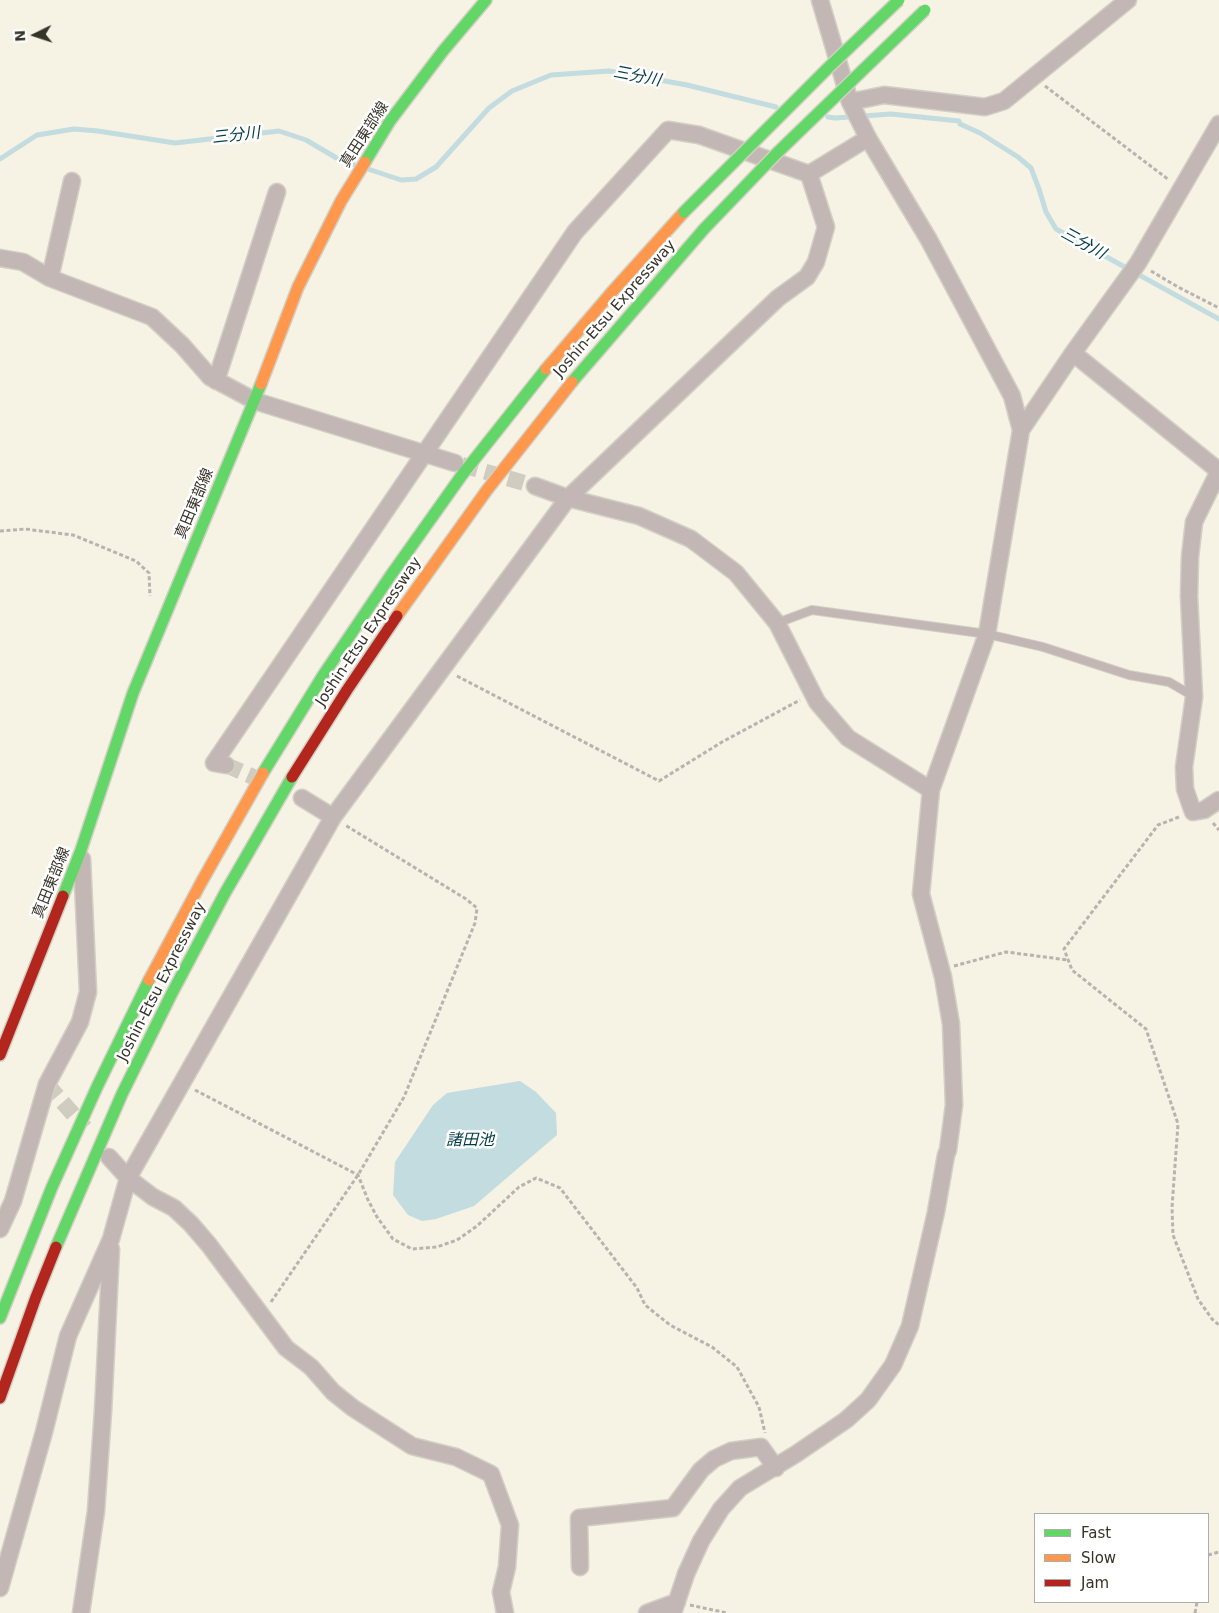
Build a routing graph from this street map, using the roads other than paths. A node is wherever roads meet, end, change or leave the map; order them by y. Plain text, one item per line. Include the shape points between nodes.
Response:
1 (486, 0) edge
2 (820, 0) edge
3 (893, 0) edge
4 (899, 0) edge
5 (1117, 3) edge
6 (928, 7) dead end
7 (868, 29) junction
8 (850, 102) junction
9 (1219, 124) edge
10 (868, 138) junction
11 (809, 174) junction
12 (72, 181) dead end
13 (277, 192) dead end
14 (0, 258) edge
15 (50, 278) junction
16 (1073, 353) junction
17 (216, 381) junction
18 (255, 401) junction
19 (1021, 430) junction
20 (424, 453) junction
21 (455, 463) tunnel mouth
22 (1219, 471) edge
23 (534, 486) tunnel mouth
24 (568, 498) junction
25 (777, 623) junction
26 (987, 634) junction
27 (1194, 697) junction
28 (226, 765) dead end
29 (931, 790) junction
30 (302, 798) dead end
31 (1219, 800) edge
32 (333, 818) junction
33 (81, 850) junction
34 (0, 1055) edge
35 (109, 1157) dead end
36 (128, 1178) junction
37 (0, 1229) edge
38 (111, 1239) junction
39 (0, 1318) edge
40 (0, 1398) edge
41 (776, 1468) junction
42 (580, 1567) dead end
43 (0, 1588) edge
44 (675, 1608) edge
45 (81, 1613) edge
46 (505, 1613) edge
47 (647, 1613) edge

1 - 18 main road, 真田東部線 via 390,121 342,201 298,287
2 - 8 street
3 - 7 main road, bridge
4 - 7 main road, Joshin-Etsu Expressway, bridge
5 - 8 street via 1004,101 985,107 884,95
6 - 40 main road, Joshin-Etsu Expressway, bridge via 790,140 630,312 486,490 346,690 220,901 170,994 77,1196
7 - 39 main road, Joshin-Etsu Expressway, bridge via 684,212 533,384 462,475 324,674 261,776 146,984 52,1187
8 - 10 street
9 - 16 street via 1138,263
10 - 11 street
10 - 19 street via 929,240 1008,388
11 - 20 street via 699,135 668,130 574,232
11 - 24 street via 826,227 816,262 806,277 778,298
12 - 15 street
13 - 17 street
14 - 15 street via 22,262
15 - 17 street via 152,317
16 - 19 street
16 - 22 street
17 - 18 street
18 - 20 street
18 - 33 main road, 真田東部線 via 133,693
19 - 26 street
20 - 21 street
20 - 28 street via 214,763
22 - 27 street via 1194,522 1190,557
23 - 24 street
24 - 25 street via 640,516 691,539 736,573
24 - 32 street
25 - 26 lane via 812,610
25 - 29 street via 817,702 848,738
26 - 27 lane via 1043,647 1129,675 1168,682
26 - 29 street
27 - 31 street via 1184,788 1193,812 1204,810
29 - 41 street via 921,894 941,969 951,1024 954,1105 948,1150 910,1326 893,1366 868,1400 846,1420
30 - 32 street
32 - 36 street
33 - 34 main road, 真田東部線 via 12,1012
33 - 37 street via 88,992 80,1022 47,1084 13,1201
35 - 36 street
36 - 38 street
36 - 46 street via 174,1208 191,1224 286,1348 311,1367 333,1392 412,1446 456,1457 491,1474 510,1525 507,1567 501,1592
38 - 43 street via 68,1336
38 - 45 street via 96,1511
41 - 42 street via 760,1447 731,1451 714,1459 692,1480 673,1508 579,1518
41 - 44 street via 740,1488 721,1509 701,1541
44 - 47 street

